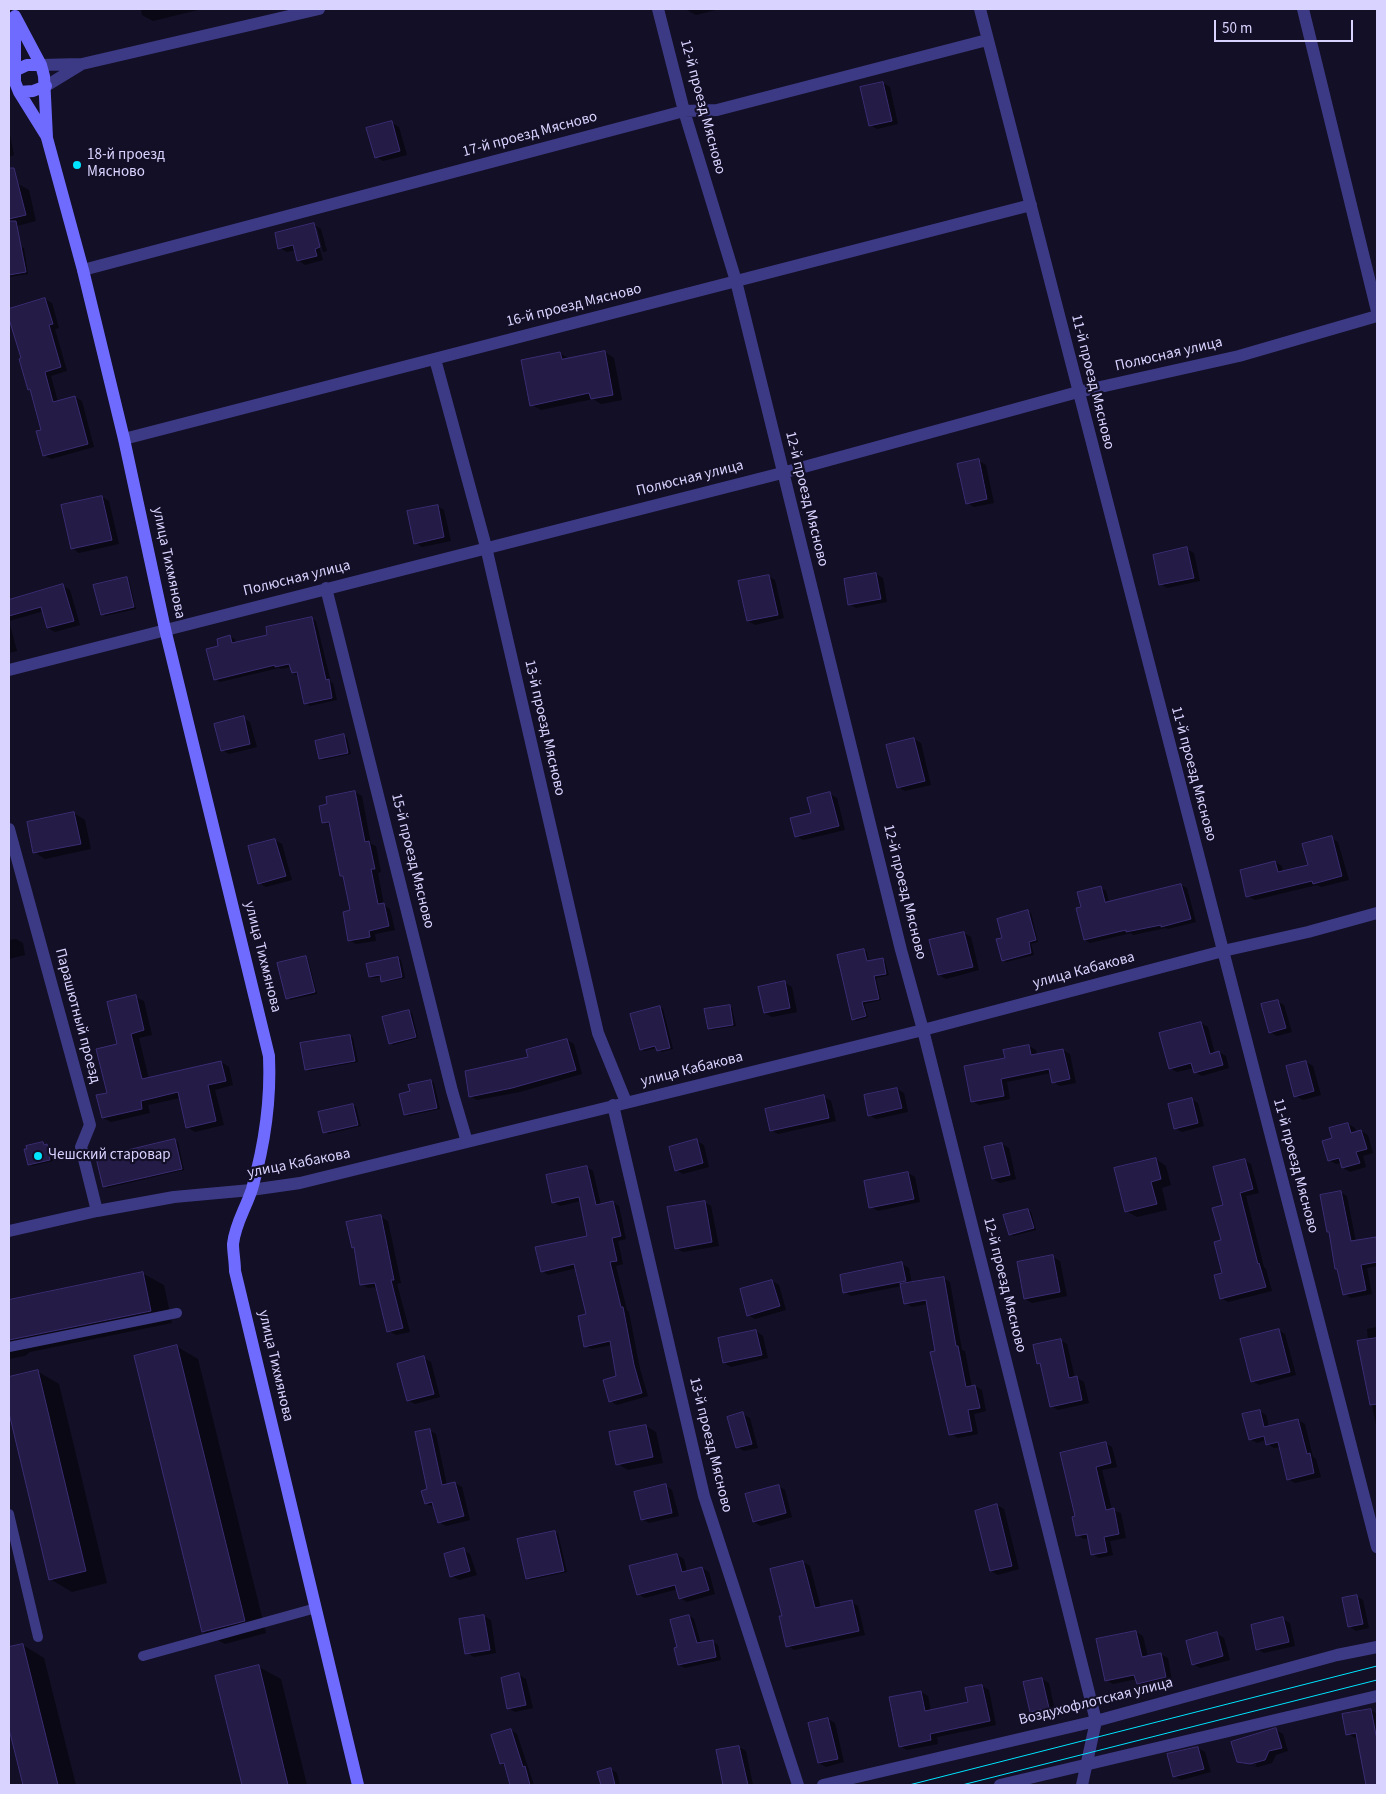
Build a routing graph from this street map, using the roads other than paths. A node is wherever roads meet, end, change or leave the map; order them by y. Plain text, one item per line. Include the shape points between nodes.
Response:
1 (319, 9) edge
2 (658, 9) edge
3 (980, 9) edge
4 (1303, 9) edge
5 (14, 12) edge
6 (987, 40) junction
7 (82, 64) junction
8 (41, 65) junction
9 (12, 73) edge
10 (46, 86) junction
11 (14, 92) edge
12 (684, 111) junction
13 (48, 138) junction
14 (1031, 205) junction
15 (83, 270) junction
16 (736, 282) junction
17 (1377, 311) edge
18 (1377, 316) edge
19 (435, 359) junction
20 (1078, 392) junction
21 (124, 439) junction
22 (782, 473) junction
23 (486, 547) junction
24 (326, 588) junction
25 (165, 629) junction
26 (9, 670) edge
27 (9, 830) edge
28 (1377, 914) edge
29 (1223, 952) junction
30 (923, 1030) junction
31 (626, 1102) junction
32 (613, 1105) junction
33 (467, 1142) junction
34 (252, 1190) junction
35 (97, 1211) junction
36 (9, 1231) edge
37 (177, 1313) dead end
38 (9, 1347) edge
39 (9, 1514) edge
40 (1377, 1547) edge
41 (316, 1608) junction
42 (38, 1637) dead end
43 (1377, 1647) edge
44 (143, 1656) dead end
45 (1377, 1696) edge
46 (1096, 1721) junction
47 (1086, 1764) junction
48 (358, 1785) edge
49 (798, 1785) edge
50 (823, 1785) edge
51 (1000, 1785) edge
52 (1082, 1785) edge

1 - 7 street
2 - 12 street, 12-й проезд Мясново
3 - 6 street, 11-й проезд Мясново
4 - 17 street
5 - 8 street, улица Тихмянова
5 - 9 street, улица Тихмянова
6 - 12 street, 17-й проезд Мясново via 717,110
6 - 14 street, 11-й проезд Мясново
7 - 8 street
7 - 10 street
8 - 9 street via 27,65
8 - 10 street, улица Тихмянова
9 - 11 street, улица Тихмянова
10 - 11 street via 33,91
10 - 13 street, улица Тихмянова
11 - 13 street, улица Тихмянова
12 - 15 street, 17-й проезд Мясново
12 - 16 street, 12-й проезд Мясново
13 - 15 street, улица Тихмянова
14 - 16 street, 16-й проезд Мясново
14 - 20 street, 11-й проезд Мясново
15 - 21 street, улица Тихмянова
16 - 19 street, 16-й проезд Мясново
16 - 22 street, 12-й проезд Мясново
18 - 20 street, Полюсная улица via 1239,356
19 - 21 street, 16-й проезд Мясново
19 - 23 street, 13-й проезд Мясново
20 - 22 street, Полюсная улица
20 - 29 street, 11-й проезд Мясново
21 - 25 street, улица Тихмянова
22 - 23 street, Полюсная улица
22 - 30 street, 12-й проезд Мясново
23 - 24 street, Полюсная улица
23 - 31 street, 13-й проезд Мясново via 598,1033
24 - 25 street, Полюсная улица
24 - 33 street, 15-й проезд Мясново
25 - 26 street, Полюсная улица
25 - 34 street, улица Тихмянова via 269,1056 270,1085
27 - 35 street, Парашютный проезд via 90,1125 81,1147
28 - 29 street, улица Кабакова
29 - 30 street, улица Кабакова
29 - 40 street, 11-й проезд Мясново
30 - 31 street, улица Кабакова
30 - 46 street, 12-й проезд Мясново
31 - 32 street, улица Кабакова
32 - 33 street, улица Кабакова
32 - 49 street, 13-й проезд Мясново via 704,1496
33 - 34 street, улица Кабакова via 300,1183
34 - 35 street, улица Кабакова via 174,1197
34 - 41 street, улица Тихмянова via 233,1244 236,1271
35 - 36 street, улица Кабакова
37 - 38 lane
39 - 42 lane
41 - 44 lane
41 - 48 street, улица Тихмянова
43 - 46 street, Воздухофлотская улица
45 - 47 street
46 - 47 street, 12-й проезд Мясново
46 - 50 street, Воздухофлотская улица
47 - 51 street
47 - 52 street, 12-й проезд Мясново

